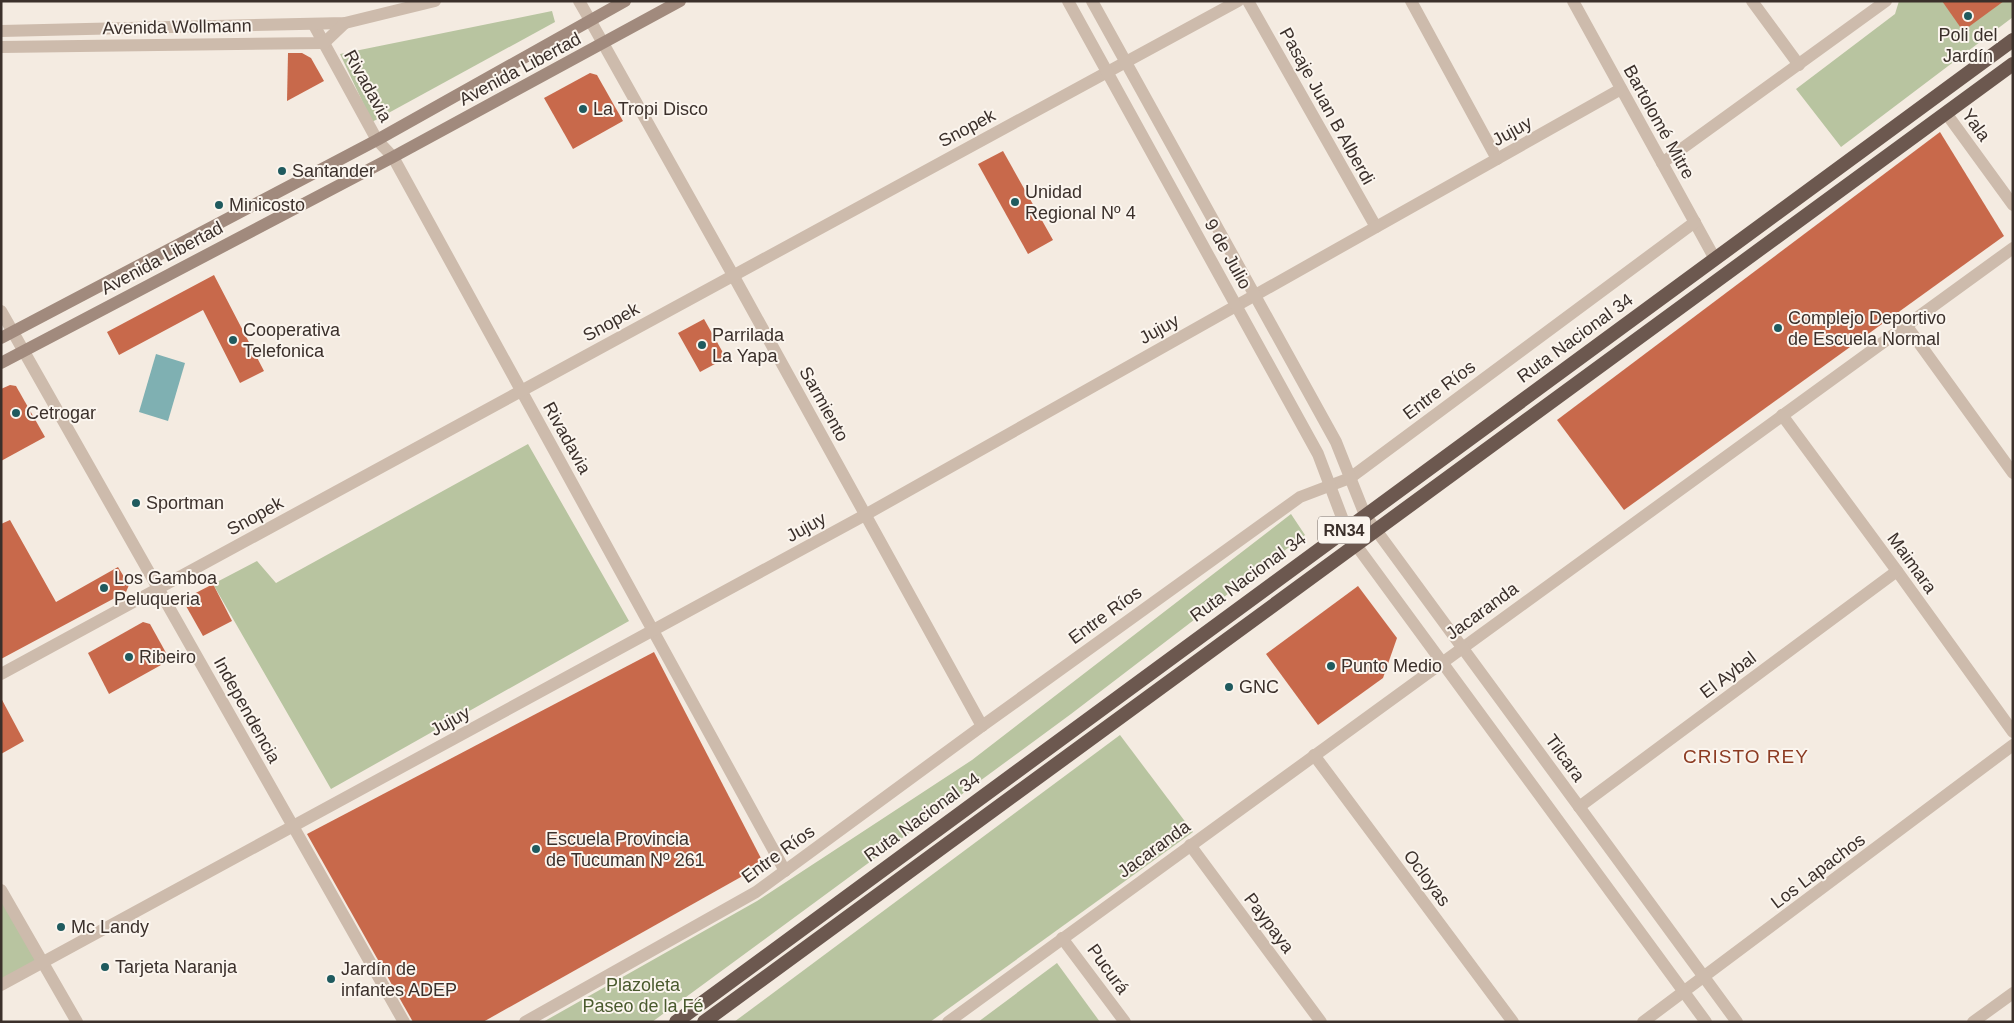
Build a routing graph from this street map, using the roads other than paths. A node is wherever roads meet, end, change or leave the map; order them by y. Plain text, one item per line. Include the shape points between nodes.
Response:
1 (436, 1) edge
2 (579, 1) edge
3 (625, 1) edge
4 (680, 1) edge
5 (1068, 1) edge
6 (1092, 1) edge
7 (1238, 1) edge
8 (1248, 1) edge
9 (1411, 1) edge
10 (1573, 1) edge
11 (1752, 1) edge
12 (1886, 1) edge
13 (590, 20) junction
14 (345, 23) junction
15 (314, 25) junction
16 (1, 31) edge
17 (2013, 40) edge
18 (324, 43) junction
19 (603, 43) junction
20 (1, 47) edge
21 (1126, 62) junction
22 (2013, 64) edge
23 (1799, 65) junction
24 (1107, 72) junction
25 (1621, 89) junction
26 (1946, 113) junction
27 (377, 140) junction
28 (393, 157) junction
29 (1497, 159) junction
30 (1662, 163) junction
31 (2013, 205) edge
32 (1694, 222) junction
33 (1376, 227) junction
34 (2013, 248) edge
35 (1715, 259) junction
36 (733, 275) junction
37 (1255, 295) junction
38 (1236, 306) junction
39 (1, 311) edge
40 (1906, 325) junction
41 (13, 332) junction
42 (1, 338) edge
43 (24, 350) junction
44 (1, 363) edge
45 (521, 391) junction
46 (1782, 415) junction
47 (2013, 473) edge
48 (1350, 478) junction
49 (1330, 485) junction
50 (865, 515) junction
51 (1365, 515) junction
52 (1346, 528) junction
53 (1376, 530) junction
54 (1356, 544) junction
55 (1897, 571) junction
56 (159, 588) junction
57 (653, 631) junction
58 (1462, 648) junction
59 (1442, 662) junction
60 (1, 674) edge
61 (982, 726) junction
62 (2013, 732) edge
63 (2013, 745) edge
64 (1314, 755) junction
65 (1579, 807) junction
66 (293, 826) junction
67 (1190, 845) junction
68 (785, 871) junction
69 (1, 890) edge
70 (1062, 938) junction
71 (43, 962) junction
72 (1704, 978) junction
73 (1, 984) edge
74 (1684, 992) junction
75 (2013, 993) edge
76 (77, 1022) edge
77 (404, 1022) edge
78 (525, 1022) edge
79 (676, 1022) edge
80 (704, 1022) edge
81 (948, 1022) edge
82 (1125, 1022) edge
83 (1320, 1022) edge
84 (1513, 1022) edge
85 (1643, 1022) edge
86 (1706, 1022) edge
87 (1737, 1022) edge
88 (1973, 1022) edge

1 - 14 street, Avenida Wollmann
2 - 13 street
3 - 13 main road
4 - 19 main road
5 - 24 street, 9 de Julio
6 - 21 street, 9 de Julio
7 - 21 street, Snopek
8 - 33 street, Pasaje Juan B Alberdi
9 - 29 street
10 - 25 street, Bartolomé Mitre
11 - 23 street
12 - 23 street
13 - 19 street, Sarmiento
13 - 27 main road, Avenida Libertad
14 - 15 street, Avenida Wollmann
14 - 18 street
15 - 16 street, Avenida Wollmann
15 - 18 street, Rivadavia
17 - 35 highway, Ruta Nacional 34 / RN34
18 - 20 street, Avenida Wollmann
18 - 27 street, Rivadavia
19 - 28 main road, Avenida Libertad
19 - 36 street, Sarmiento
21 - 24 street, Snopek
21 - 37 street, 9 de Julio
22 - 26 highway, Ruta Nacional 34 / RN34
23 - 30 street
24 - 36 street, Snopek
24 - 38 street, 9 de Julio
25 - 29 street, Jujuy
25 - 30 street, Bartolomé Mitre
26 - 31 street, Yala
26 - 53 highway, Ruta Nacional 34 / RN34
27 - 28 street, Rivadavia
27 - 41 main road, Avenida Libertad
28 - 43 main road, Avenida Libertad
28 - 45 street, Rivadavia
29 - 33 street, Jujuy
30 - 32 street, Bartolomé Mitre
32 - 35 street, Bartolomé Mitre
32 - 48 street, Entre Ríos
33 - 37 street, Jujuy
34 - 40 street, Jacaranda
35 - 51 highway, Ruta Nacional 34 / RN34
36 - 45 street, Snopek
36 - 50 street, Sarmiento
37 - 38 street, Jujuy
37 - 48 street, 9 de Julio via 1336,442
38 - 49 street, 9 de Julio via 1318,454
38 - 50 street, Jujuy
39 - 41 street, Independencia
40 - 46 street, Jacaranda
40 - 47 street
41 - 42 main road, Avenida Libertad
41 - 43 street, Independencia
43 - 44 main road, Avenida Libertad
43 - 56 street, Independencia
45 - 56 street, Snopek
45 - 57 street, Rivadavia
46 - 55 street, Maimara
46 - 58 street, Jacaranda
48 - 49 street, Entre Ríos
48 - 51 street, 9 de Julio
49 - 52 street, 9 de Julio
49 - 61 street, Entre Ríos via 1300,497
50 - 57 street, Jujuy
50 - 61 street, Sarmiento
51 - 52 highway, Ruta Nacional 34 / RN34
51 - 53 street, Tilcara
52 - 54 street
52 - 79 highway, Ruta Nacional 34 / RN34
53 - 54 highway, Ruta Nacional 34 / RN34
53 - 58 street, Tilcara
54 - 59 street
54 - 80 highway, Ruta Nacional 34 / RN34
55 - 62 street, Maimara
55 - 65 street, El Aybal
56 - 60 street, Snopek
56 - 66 street, Independencia
57 - 66 street, Jujuy
57 - 68 street, Rivadavia
58 - 59 street, Jacaranda
58 - 65 street, Tilcara
59 - 64 street, Jacaranda
59 - 74 street
61 - 68 street, Entre Ríos
63 - 72 street, Los Lapachos
64 - 67 street, Jacaranda
64 - 84 street, Ocloyas
65 - 72 street, Tilcara
66 - 71 street, Jujuy
66 - 77 street, Independencia
67 - 70 street, Jacaranda
67 - 83 street, Paypaya
68 - 78 street, Entre Ríos via 756,892
69 - 71 street
70 - 81 street, Jacaranda
70 - 82 street, Pucurá
71 - 73 street, Jujuy
71 - 76 street
72 - 74 street, Los Lapachos
72 - 87 street, Tilcara
74 - 85 street, Los Lapachos
74 - 86 street
75 - 88 street

